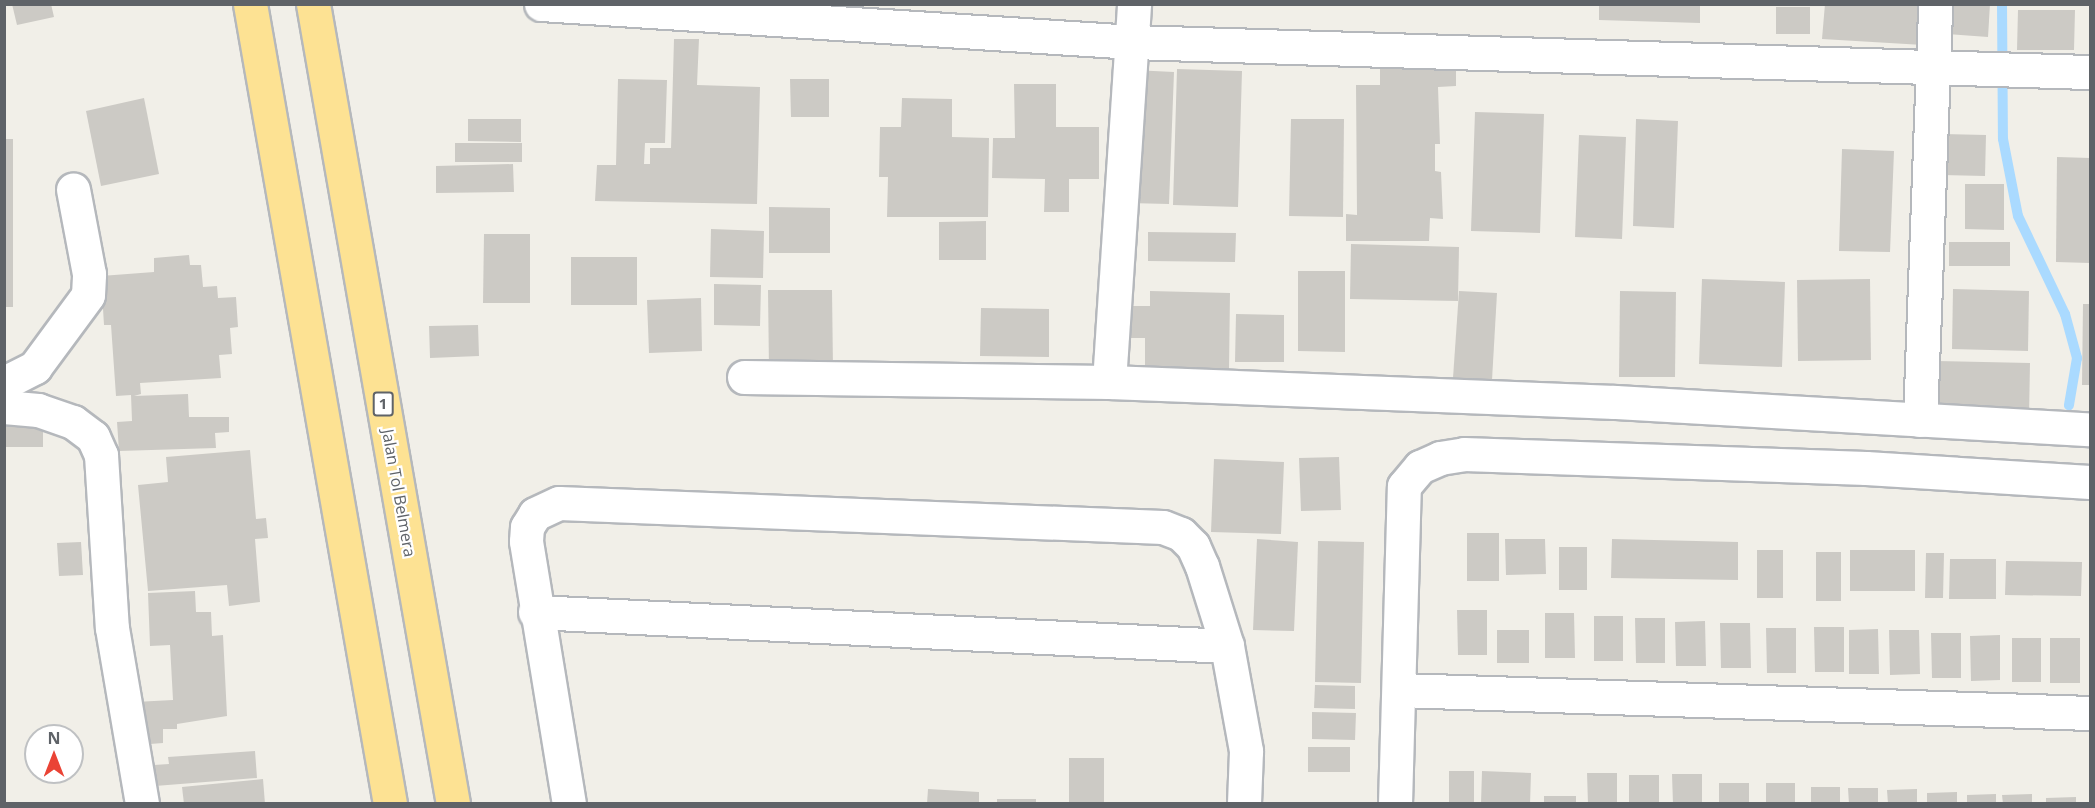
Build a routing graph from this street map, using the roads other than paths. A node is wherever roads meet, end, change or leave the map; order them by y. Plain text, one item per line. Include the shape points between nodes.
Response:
1 (250, 4) edge
2 (313, 4) edge
3 (542, 4) edge
4 (1134, 4) edge
5 (1935, 4) edge
6 (1133, 42) junction
7 (1932, 66) junction
8 (2091, 72) edge
9 (73, 189) dead end
10 (744, 376) dead end
11 (1109, 382) junction
12 (4, 383) edge
13 (4, 407) edge
14 (1920, 420) junction
15 (2091, 429) edge
16 (2091, 482) edge
17 (535, 612) junction
18 (1227, 646) junction
19 (1400, 690) junction
20 (2091, 713) edge
21 (142, 804) edge
22 (390, 804) edge
23 (453, 804) edge
24 (569, 804) edge
25 (1244, 804) edge
26 (1395, 804) edge

1 - 22 highway
2 - 23 highway, Jalan Tol Belmera / 1
3 - 6 street
4 - 6 street
5 - 7 street
6 - 7 street
6 - 11 street
7 - 8 street
7 - 14 street
9 - 12 street via 89,274 88,295 35,367
10 - 11 street
11 - 14 street via 1615,402
13 - 21 street via 38,410 73,422 93,437 101,455 112,628
14 - 15 street
16 - 19 street via 1854,467 1464,454 1440,458 1420,467 1404,486
17 - 18 street
17 - 18 street via 527,527 535,514 559,503 1163,527 1181,534 1193,546
17 - 24 street
18 - 25 street via 1246,751
19 - 20 street
19 - 26 street

